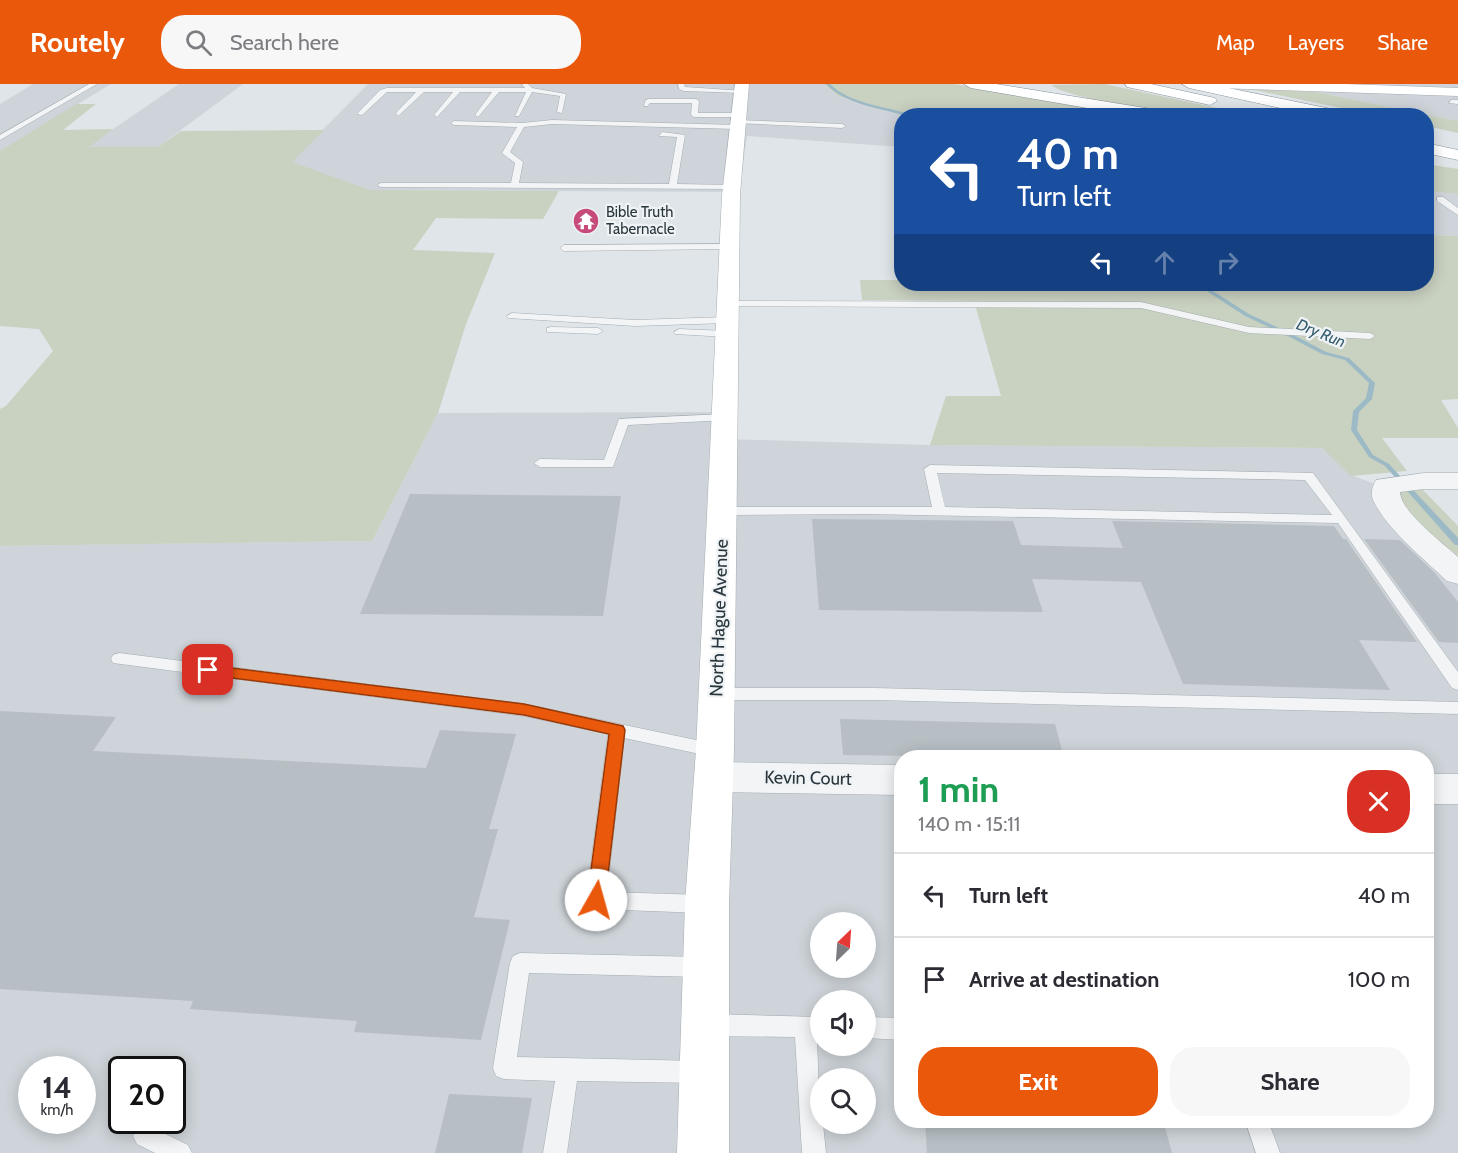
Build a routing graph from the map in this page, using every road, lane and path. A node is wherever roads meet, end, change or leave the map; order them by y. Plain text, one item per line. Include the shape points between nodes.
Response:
1 (94, 84) edge
2 (681, 84) edge
3 (971, 84) edge
4 (1039, 84) edge
5 (1132, 84) edge
6 (1189, 84) edge
7 (1216, 84) edge
8 (1315, 86) edge
9 (527, 87) edge
10 (422, 90) junction
11 (458, 90) junction
12 (497, 90) junction
13 (1451, 94) edge
14 (1074, 100) junction
15 (646, 105) dead end
16 (742, 105) edge
17 (1119, 108) edge
18 (1243, 108) edge
19 (1304, 108) edge
20 (560, 112) dead end
21 (360, 114) dead end
22 (398, 114) dead end
23 (437, 115) dead end
24 (478, 115) dead end
25 (516, 116) dead end
26 (454, 123) dead end
27 (576, 124) junction
28 (522, 125) junction
29 (683, 125) junction
30 (842, 126) dead end
31 (571, 133) dead end
32 (648, 134) dead end
33 (681, 135) junction
34 (1434, 136) edge
35 (0, 138) edge
36 (1458, 141) edge
37 (1434, 150) edge
38 (1458, 155) edge
39 (1434, 162) edge
40 (1458, 166) edge
41 (381, 185) dead end
42 (515, 186) junction
43 (673, 187) junction
44 (732, 187) junction
45 (1440, 199) dead end
46 (1458, 212) edge
47 (730, 246) junction
48 (564, 248) dead end
49 (512, 316) dead end
50 (728, 319) junction
51 (551, 330) dead end
52 (1370, 336) dead end
53 (724, 418) junction
54 (540, 463) dead end
55 (1458, 482) edge
56 (722, 511) junction
57 (939, 511) junction
58 (1342, 519) junction
59 (1458, 574) edge
60 (118, 659) dead end
61 (1458, 684) edge
62 (716, 694) junction
63 (1458, 708) edge
64 (617, 730) junction
65 (714, 763) junction
66 (894, 779) edge
67 (1434, 789) edge
68 (1458, 789) edge
69 (707, 904) junction
70 (707, 967) junction
71 (706, 1025) junction
72 (810, 1027) edge
73 (876, 1028) edge
74 (894, 1029) edge
75 (813, 1056) edge
76 (568, 1070) junction
77 (706, 1072) junction
78 (1259, 1128) edge
79 (145, 1136) dead end
80 (180, 1153) edge
81 (555, 1153) edge
82 (704, 1153) edge
83 (814, 1153) edge
84 (1268, 1153) edge

1 - 35 lane
2 - 16 lane via 681,88
3 - 14 main road
4 - 14 main road via 1043,90
5 - 18 main road
6 - 19 main road
7 - 8 main road
8 - 13 main road
9 - 12 lane
9 - 20 lane via 564,95
9 - 25 lane
10 - 11 lane
10 - 21 lane via 382,91
10 - 22 lane
11 - 12 lane
11 - 23 lane
12 - 24 lane
14 - 17 main road
15 - 16 lane via 648,101 696,101 693,114
16 - 29 lane
16 - 30 lane
16 - 44 main road, North Hague Avenue
26 - 28 lane
27 - 28 lane
27 - 29 lane
27 - 31 lane
28 - 42 lane via 506,153 519,162
29 - 33 lane
32 - 33 lane
33 - 43 lane
34 - 36 main road
37 - 38 main road
39 - 40 main road
41 - 42 lane
42 - 43 lane
43 - 44 lane
44 - 47 main road, North Hague Avenue
45 - 46 lane
47 - 48 lane
47 - 50 main road, North Hague Avenue
49 - 50 lane via 635,323
50 - 51 lane
50 - 52 lane via 1141,305 1269,332
50 - 53 main road, North Hague Avenue
53 - 54 lane via 623,423 609,464
53 - 56 main road, North Hague Avenue
55 - 59 street via 1386,486 1386,500 1410,529
56 - 57 lane
56 - 62 main road, North Hague Avenue
57 - 58 lane
57 - 58 lane via 930,469 1309,477
58 - 61 lane
60 - 64 lane via 524,710
62 - 63 lane
62 - 65 main road, North Hague Avenue
64 - 65 lane
64 - 69 lane via 596,900
65 - 66 street, Kevin Court
65 - 69 main road, North Hague Avenue
67 - 68 street
69 - 70 main road, North Hague Avenue
70 - 71 main road, North Hague Avenue
70 - 76 lane via 520,963 504,1068
71 - 72 lane
71 - 77 main road, North Hague Avenue
73 - 74 lane
75 - 83 lane
76 - 77 lane
76 - 81 lane
77 - 82 main road, North Hague Avenue
78 - 84 lane
79 - 80 lane

